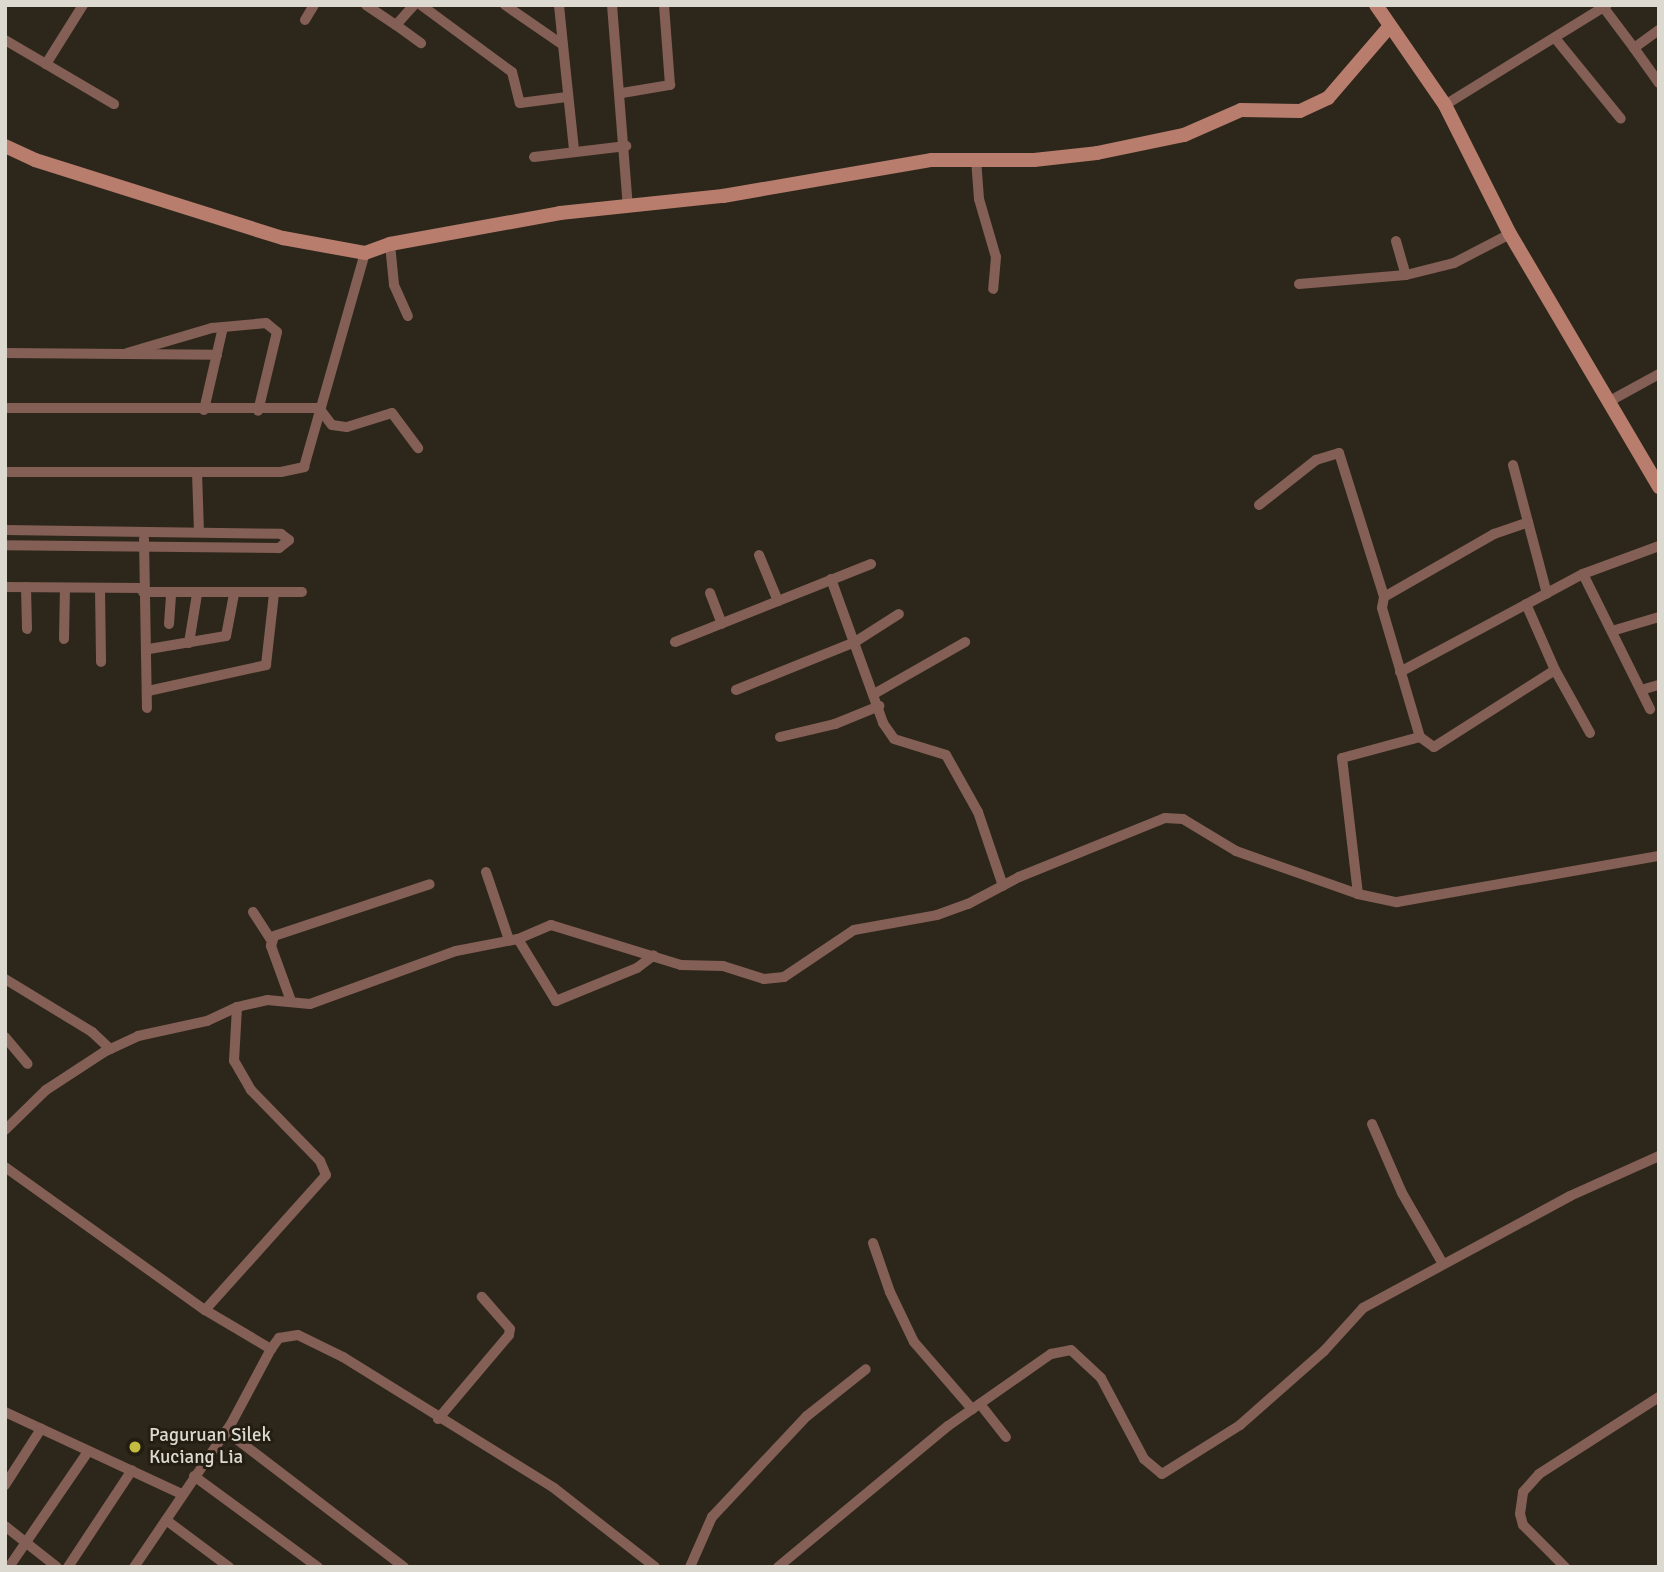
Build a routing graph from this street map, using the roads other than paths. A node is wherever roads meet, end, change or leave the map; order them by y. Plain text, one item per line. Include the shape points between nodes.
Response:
1 (83, 5) edge
2 (314, 5) edge
3 (366, 5) edge
4 (414, 5) edge
5 (421, 5) edge
6 (505, 5) edge
7 (559, 5) edge
8 (612, 5) edge
9 (664, 5) edge
10 (1376, 5) edge
11 (1606, 7) edge
12 (519, 9) edge
13 (305, 20) dead end
14 (396, 25) junction
15 (1390, 26) junction
16 (1659, 30) edge
17 (1555, 38) junction
18 (5, 40) edge
19 (421, 43) dead end
20 (563, 45) junction
21 (1634, 48) junction
22 (46, 64) junction
23 (1659, 83) edge
24 (622, 93) junction
25 (567, 97) junction
26 (114, 104) dead end
27 (1445, 105) junction
28 (1621, 119) dead end
29 (5, 146) edge
30 (625, 146) junction
31 (574, 149) junction
32 (534, 157) dead end
33 (976, 159) junction
34 (628, 207) junction
35 (1510, 234) junction
36 (1396, 241) dead end
37 (390, 244) junction
38 (365, 253) junction
39 (1406, 275) junction
40 (1299, 284) dead end
41 (993, 289) dead end
42 (408, 316) dead end
43 (223, 327) junction
44 (5, 353) edge
45 (127, 353) junction
46 (217, 355) junction
47 (1659, 374) edge
48 (1608, 402) junction
49 (5, 408) edge
50 (319, 408) junction
51 (204, 410) junction
52 (258, 411) junction
53 (418, 448) dead end
54 (1513, 465) dead end
55 (5, 472) edge
56 (197, 472) junction
57 (1659, 487) edge
58 (1259, 505) dead end
59 (1528, 522) junction
60 (5, 530) edge
61 (199, 532) junction
62 (144, 533) junction
63 (5, 545) edge
64 (144, 546) junction
65 (1659, 546) edge
66 (759, 555) dead end
67 (871, 564) dead end
68 (1583, 574) junction
69 (831, 579) junction
70 (5, 587) edge
71 (26, 587) junction
72 (100, 588) junction
73 (65, 589) junction
74 (143, 590) junction
75 (171, 592) junction
76 (302, 592) dead end
77 (710, 593) dead end
78 (1547, 593) junction
79 (197, 594) junction
80 (234, 594) junction
81 (274, 594) junction
82 (1384, 597) junction
83 (778, 601) junction
84 (1526, 604) junction
85 (899, 614) dead end
86 (1659, 617) edge
87 (169, 624) dead end
88 (723, 624) junction
89 (27, 629) dead end
90 (1612, 631) junction
91 (64, 639) dead end
92 (675, 642) dead end
93 (855, 642) junction
94 (965, 642) dead end
95 (189, 643) junction
96 (149, 649) junction
97 (101, 662) dead end
98 (1555, 670) junction
99 (1400, 673) junction
100 (1659, 685) edge
101 (736, 690) dead end
102 (1641, 690) junction
103 (148, 691) junction
104 (874, 694) junction
105 (879, 706) junction
106 (147, 708) dead end
107 (1650, 709) dead end
108 (1590, 733) dead end
109 (780, 737) dead end
110 (1420, 737) junction
111 (1659, 856) edge
112 (486, 872) dead end
113 (430, 884) dead end
114 (1003, 886) junction
115 (1358, 894) junction
116 (253, 912) dead end
117 (514, 939) junction
118 (271, 940) junction
119 (654, 955) junction
120 (5, 979) edge
121 (291, 1001) junction
122 (237, 1007) junction
123 (5, 1037) edge
124 (110, 1049) junction
125 (28, 1064) dead end
126 (1372, 1124) dead end
127 (5, 1130) edge
128 (1659, 1157) edge
129 (5, 1167) edge
130 (873, 1243) dead end
131 (1443, 1264) junction
132 (481, 1297) dead end
133 (205, 1310) junction
134 (271, 1349) junction
135 (866, 1368) dead end
136 (1659, 1397) edge
137 (976, 1407) junction
138 (5, 1412) edge
139 (438, 1419) junction
140 (41, 1429) junction
141 (226, 1431) junction
142 (1006, 1437) dead end
143 (87, 1453) junction
144 (132, 1470) junction
145 (194, 1476) junction
146 (5, 1485) edge
147 (182, 1494) junction
148 (166, 1520) junction
149 (5, 1525) edge
150 (27, 1542) junction
151 (137, 1566) edge
152 (9, 1567) edge
153 (57, 1567) edge
154 (68, 1567) edge
155 (229, 1567) edge
156 (318, 1567) edge
157 (404, 1567) edge
158 (655, 1567) edge
159 (690, 1567) edge
160 (778, 1567) edge
161 (1565, 1567) edge

1 - 22 street
2 - 13 street
3 - 14 street
4 - 14 street
5 - 25 street via 512,72 520,103
6 - 12 street
7 - 20 street
8 - 24 street
9 - 24 street via 670,85
10 - 15 street
11 - 17 street
11 - 21 street
12 - 20 street
14 - 19 street
15 - 27 street
15 - 33 street via 1328,98 1312,107 1241,110 1184,135 1097,153 1034,160
16 - 21 street
17 - 27 street
17 - 28 street
18 - 22 street
20 - 25 street
21 - 23 street
22 - 26 street
24 - 30 street
25 - 31 street
27 - 35 street
29 - 38 street via 35,160 283,238
30 - 31 street
30 - 34 street
31 - 32 street
33 - 34 street via 932,160 723,196
33 - 41 street via 979,199 996,257
34 - 37 street via 560,214
35 - 39 street via 1454,263
35 - 48 street
36 - 39 street
37 - 38 street
37 - 42 street via 394,285
38 - 50 street
39 - 40 street
43 - 45 street
43 - 46 street
43 - 52 street via 266,323 277,332
44 - 45 street
45 - 46 street
46 - 51 street
47 - 48 street
48 - 57 street
49 - 51 street
50 - 52 street
50 - 53 street via 332,425 348,427 392,413
50 - 56 street via 304,467 281,472
51 - 52 street
54 - 59 street
55 - 56 street
56 - 61 street
58 - 82 street via 1316,460 1339,453
59 - 78 street
59 - 82 street via 1494,534
60 - 62 street
61 - 62 street
61 - 64 street via 281,534 289,540 279,548
62 - 64 street
63 - 64 street
64 - 74 street
65 - 68 street
66 - 83 street
67 - 69 street
68 - 78 street
68 - 90 street
69 - 83 street
69 - 93 street
70 - 71 street
71 - 73 street
71 - 89 street
72 - 73 street
72 - 74 street
72 - 97 street
73 - 91 street
74 - 75 street
74 - 96 street
75 - 79 street
75 - 87 street
76 - 81 street
77 - 88 street
78 - 84 street
79 - 80 street
79 - 95 street
80 - 81 street
80 - 95 street via 228,634
81 - 103 street via 266,665
82 - 99 street via 1382,608
83 - 88 street
84 - 98 street
84 - 99 street
85 - 93 street
86 - 90 street
88 - 92 street
90 - 102 street
93 - 101 street
93 - 104 street
94 - 104 street
95 - 96 street
96 - 103 street
98 - 108 street
98 - 110 street via 1434,747
99 - 110 street
100 - 102 street
102 - 107 street
103 - 106 street
104 - 105 street
105 - 109 street via 835,724
105 - 114 street via 894,739 946,755 978,812
110 - 115 street via 1342,758
111 - 115 street via 1411,902
112 - 117 street
113 - 118 street
114 - 115 street via 1165,818 1183,819 1236,850
114 - 119 street via 937,915 854,930 784,977 764,979 723,966 699,968
116 - 118 street
117 - 119 street via 551,925 608,946
117 - 119 street via 556,1001 637,968
117 - 121 street via 456,951 310,1004
118 - 121 street
120 - 124 street via 92,1032
121 - 122 street via 267,1000
122 - 124 street via 206,1021 138,1036
122 - 133 street via 234,1061 251,1090 320,1161 326,1175
123 - 125 street
124 - 127 street via 46,1090
126 - 131 street via 1402,1194
128 - 131 street via 1570,1196
129 - 133 street
130 - 137 street via 914,1342
131 - 137 street via 1358,1312 1324,1351 1240,1425 1162,1474 1144,1459 1101,1378 1071,1350 1051,1354
132 - 139 street via 510,1329 509,1335
133 - 134 street
134 - 139 street via 279,1338 290,1335 309,1339
134 - 141 street
135 - 159 street via 807,1416 712,1517
136 - 161 street via 1539,1474 1523,1492 1523,1525
137 - 142 street
137 - 160 street
138 - 140 street
139 - 158 street via 554,1488
140 - 143 street
140 - 146 street
141 - 145 street
141 - 157 street
143 - 144 street
143 - 150 street
144 - 147 street
144 - 154 street
145 - 147 street
145 - 156 street
147 - 148 street
148 - 151 street
148 - 155 street
149 - 150 street
150 - 152 street
150 - 153 street

